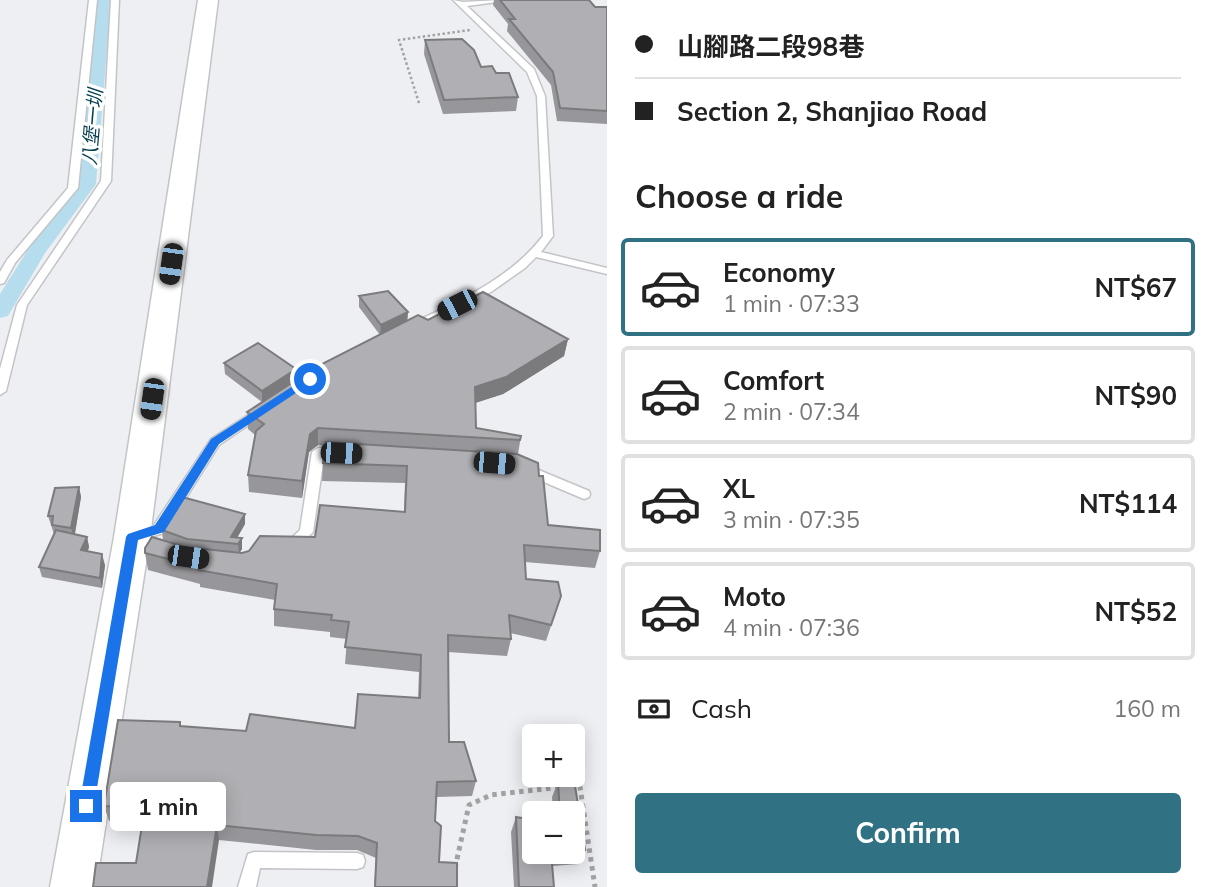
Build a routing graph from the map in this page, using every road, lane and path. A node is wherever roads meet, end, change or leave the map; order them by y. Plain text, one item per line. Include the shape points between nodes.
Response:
1 (93, 0) edge
2 (115, 0) edge
3 (208, 0) edge
4 (497, 0) edge
5 (459, 2) edge
6 (484, 28) junction
7 (419, 103) dead end
8 (536, 254) junction
9 (607, 271) edge
10 (0, 281) edge
11 (406, 331) edge
12 (0, 391) edge
13 (268, 407) edge
14 (354, 453) edge
15 (517, 465) edge
16 (584, 495) dead end
17 (144, 542) junction
18 (282, 545) edge
19 (357, 861) dead end
20 (443, 867) edge
21 (73, 887) edge
22 (247, 887) edge
23 (595, 887) edge

1 - 10 lane via 73,188
2 - 12 lane via 106,181 22,305
3 - 17 main road
4 - 5 lane
5 - 6 lane
6 - 7 path via 399,40
6 - 8 lane via 531,71 541,96 548,236
8 - 9 lane
8 - 11 lane via 478,294
13 - 17 lane via 215,442 159,528
14 - 18 lane via 318,452 306,532 295,545
15 - 16 lane
17 - 21 main road
19 - 22 lane via 254,860
20 - 23 path via 455,868 469,805 491,795 580,787

